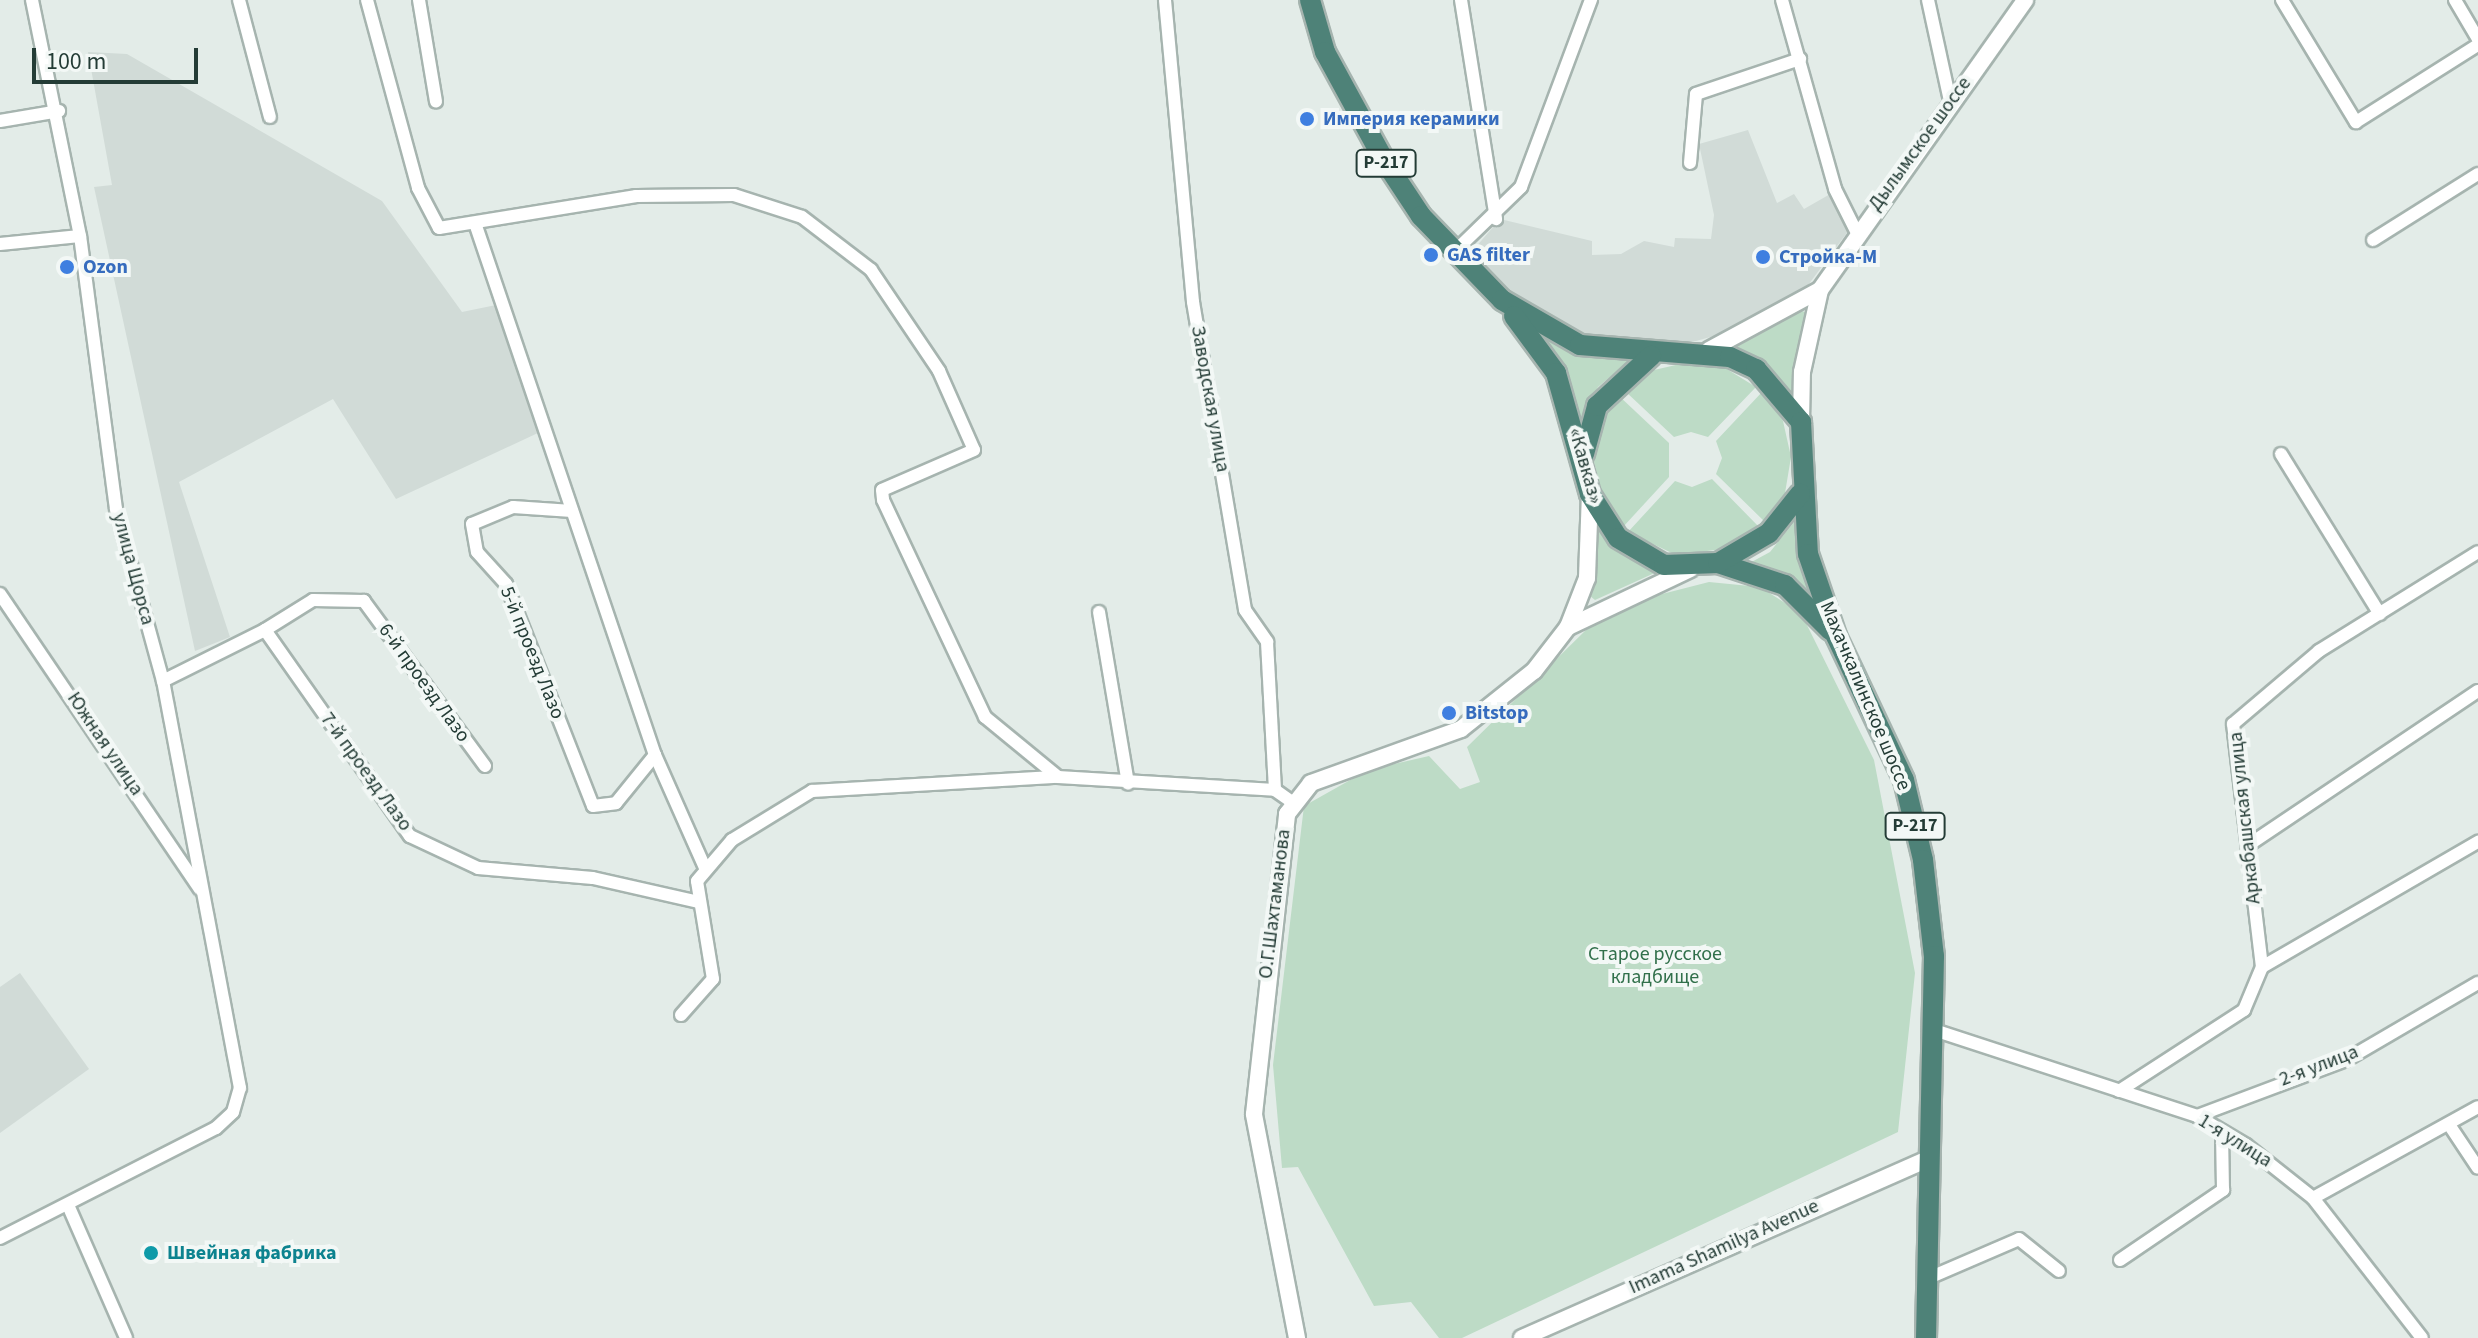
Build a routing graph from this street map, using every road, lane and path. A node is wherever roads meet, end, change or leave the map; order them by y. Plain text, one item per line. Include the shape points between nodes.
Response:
1 (32, 0) edge
2 (239, 0) edge
3 (367, 0) edge
4 (419, 0) edge
5 (1165, 0) edge
6 (1310, 0) edge
7 (1461, 0) edge
8 (1782, 0) edge
9 (1928, 0) edge
10 (2025, 0) edge
11 (2282, 0) edge
12 (2455, 0) edge
13 (1590, 2) edge
14 (2478, 39) edge
15 (2478, 45) edge
16 (1800, 59) junction
17 (1950, 101) junction
18 (436, 102) dead end
19 (59, 111) junction
20 (270, 117) dead end
21 (0, 121) edge
22 (1690, 163) dead end
23 (2478, 174) edge
24 (1496, 219) junction
25 (476, 226) junction
26 (1857, 233) junction
27 (80, 236) junction
28 (2373, 240) dead end
29 (0, 244) edge
30 (1453, 253) junction
31 (1820, 290) junction
32 (1502, 300) junction
33 (1709, 350) junction
34 (1651, 356) junction
35 (1801, 422) junction
36 (2281, 454) dead end
37 (1584, 456) junction
38 (1590, 494) junction
39 (1800, 494) junction
40 (572, 511) junction
41 (2478, 552) edge
42 (1718, 563) junction
43 (1690, 569) junction
44 (0, 594) edge
45 (1099, 612) dead end
46 (2380, 614) junction
47 (1568, 627) junction
48 (265, 630) junction
49 (1836, 636) junction
50 (163, 681) junction
51 (2478, 691) edge
52 (655, 755) junction
53 (485, 766) dead end
54 (1058, 777) junction
55 (1128, 784) junction
56 (1275, 790) junction
57 (1292, 802) junction
58 (2478, 842) edge
59 (2247, 846) junction
60 (705, 868) junction
61 (205, 898) junction
62 (699, 902) junction
63 (2262, 967) junction
64 (2478, 983) edge
65 (681, 1015) dead end
66 (1934, 1030) junction
67 (2119, 1091) junction
68 (2478, 1107) edge
69 (2197, 1116) junction
70 (2450, 1126) junction
71 (2222, 1131) junction
72 (1928, 1159) junction
73 (2478, 1168) edge
74 (2313, 1198) junction
75 (68, 1205) junction
76 (0, 1238) edge
77 (2120, 1260) dead end
78 (2059, 1271) dead end
79 (1924, 1280) junction
80 (126, 1338) edge
81 (1297, 1338) edge
82 (1522, 1338) edge
83 (1926, 1338) edge
84 (2422, 1338) edge

1 - 19 street, улица Щорса
2 - 20 street
3 - 25 street via 418,188 439,228
4 - 18 street
5 - 56 street, Заводская улица via 1193,302 1245,610 1267,642
6 - 30 highway, Р-217 via 1325,52 1384,160
7 - 24 street
8 - 16 street
9 - 17 street
10 - 17 main road, Дылымское шоссе
11 - 15 street via 2356,122
12 - 14 street
13 - 24 street via 1521,187
16 - 22 street via 1696,94
16 - 26 street via 1835,189
17 - 26 main road, Дылымское шоссе
19 - 21 street
19 - 27 street, улица Щорса
23 - 28 street
24 - 30 street
25 - 40 street
25 - 54 street via 636,196 704,193 772,202 871,270 939,371 974,450 882,490 899,542 985,717
26 - 31 main road, Дылымское шоссе
27 - 29 street
27 - 50 street, улица Щорса via 116,509
30 - 32 highway, Р-217
31 - 33 main road, Р-217
31 - 35 main road, Р-217 via 1802,372
32 - 34 highway, Р-217 via 1561,338
32 - 37 highway, «Кавказ» / Р-217 via 1556,373
33 - 34 highway, Р-217
33 - 35 highway, Р-217 via 1756,369
34 - 37 highway, Р-217 via 1597,406
35 - 39 highway, Махачкалинское шоссе / Р-217
36 - 46 street
37 - 38 highway, «Кавказ» / Р-217
38 - 43 highway, «Кавказ» / Р-217 via 1601,518 1640,554
38 - 47 main road, Р-217 via 1587,578
39 - 42 highway, Р-217 via 1769,533
39 - 49 highway, Махачкалинское шоссе / Р-217 via 1808,554
40 - 52 street
40 - 52 street, 5-й проезд Лазо via 513,507 472,524 477,552 506,584 593,806 616,803
41 - 46 street, Аркабашская улица
42 - 43 highway, «Кавказ» / Р-217
42 - 49 highway, Р-217 via 1785,585
43 - 47 main road, Р-217
44 - 61 street, Южная улица
45 - 55 street
46 - 59 street, Аркабашская улица via 2319,651 2233,724
47 - 57 main road, О.Г.Шахтаманова via 1500,704 1461,729 1357,761
48 - 50 street
48 - 53 street, 6-й проезд Лазо via 313,600 364,601
48 - 62 street, 7-й проезд Лазо via 410,836 478,868 593,878
49 - 66 highway, Махачкалинское шоссе / Р-217 via 1904,780 1925,873
50 - 61 street, улица Щорса
51 - 59 street
52 - 60 street
54 - 55 street
54 - 60 street via 812,791 732,840
55 - 56 street
56 - 57 street
57 - 81 main road, О.Г.Шахтаманова via 1269,943 1254,1114
58 - 63 street
59 - 63 street, Аркабашская улица
60 - 62 street
61 - 75 street, улица Щорса via 240,1088 233,1112 216,1128
62 - 65 street via 713,979
63 - 67 street, Аркабашская улица via 2244,1010
64 - 69 street, 2-я улица via 2346,1060
66 - 67 street, 1-я улица
66 - 72 highway, Махачкалинское шоссе / Р-217
67 - 69 street, 1-я улица
68 - 70 street
69 - 71 street, 1-я улица
70 - 73 street
70 - 74 street
71 - 74 street, 1-я улица
71 - 77 street via 2223,1190
72 - 79 highway, Махачкалинское шоссе / Р-217
72 - 82 main road, Imama Shamilya Avenue
74 - 84 street, 1-я улица
75 - 76 street
75 - 80 street
78 - 79 street via 2019,1239
79 - 83 highway, Махачкалинское шоссе / Р-217

